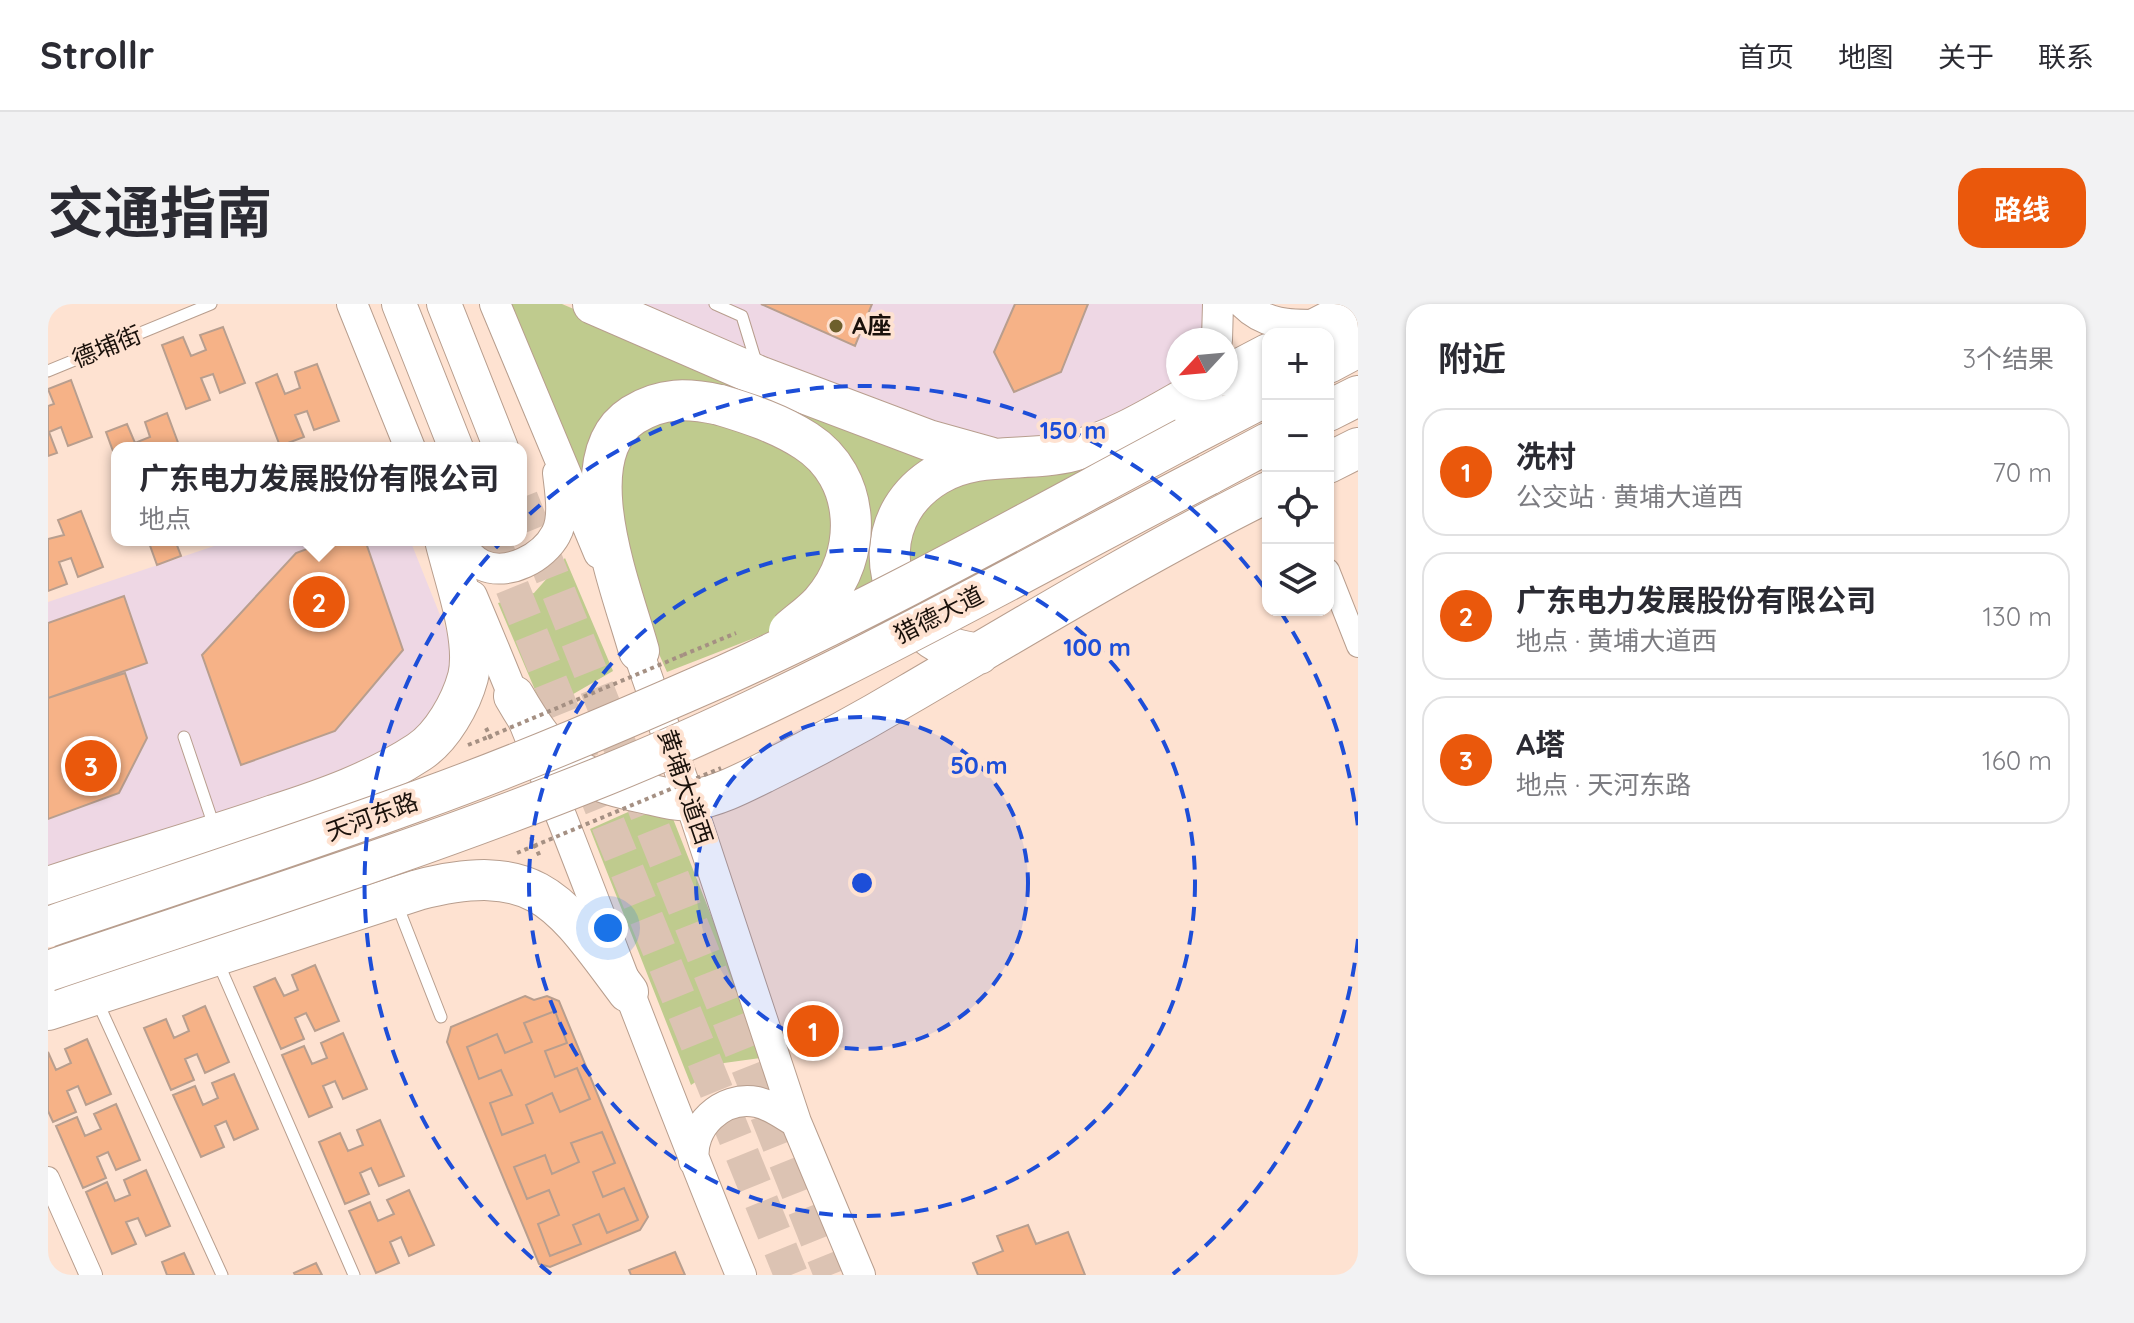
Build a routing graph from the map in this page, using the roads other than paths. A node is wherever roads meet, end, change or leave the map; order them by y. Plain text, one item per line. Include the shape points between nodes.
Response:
1 (211, 304) edge
2 (352, 304) edge
3 (399, 304) edge
4 (444, 304) edge
5 (495, 304) edge
6 (715, 304) edge
7 (1218, 304) edge
8 (1244, 304) edge
9 (598, 305) edge
10 (1358, 307) edge
11 (1217, 328) edge
12 (1287, 328) edge
13 (1333, 328) edge
14 (1334, 343) edge
15 (1358, 347) edge
16 (1262, 357) edge
17 (1238, 370) edge
18 (48, 371) edge
19 (761, 377) junction
20 (1358, 396) edge
21 (1262, 398) edge
22 (1182, 400) edge
23 (1334, 408) edge
24 (552, 440) junction
25 (408, 442) edge
26 (454, 442) edge
27 (499, 442) edge
28 (1262, 446) edge
29 (1358, 448) edge
30 (993, 458) junction
31 (1334, 460) edge
32 (1262, 495) edge
33 (448, 546) edge
34 (450, 546) edge
35 (462, 546) edge
36 (1334, 585) edge
37 (1358, 646) edge
38 (639, 651) junction
39 (979, 654) junction
40 (686, 673) junction
41 (514, 696) junction
42 (184, 737) dead end
43 (604, 775) joint
44 (376, 776) junction
45 (690, 801) junction
46 (217, 834) junction
47 (48, 887) edge
48 (406, 894) junction
49 (48, 927) edge
50 (215, 956) junction
51 (48, 971) edge
52 (628, 992) junction
53 (94, 995) junction
54 (48, 1010) edge
55 (441, 1017) dead end
56 (796, 1122) junction
57 (694, 1161) junction
58 (48, 1178) edge
59 (91, 1275) edge
60 (222, 1275) edge
61 (354, 1275) edge
62 (741, 1275) edge
63 (860, 1275) edge

1 - 18 lane, 德埔街
2 - 25 main road
3 - 26 main road
4 - 27 main road
5 - 24 main road, 黄埔大道西
6 - 19 lane via 742,316
7 - 11 main road
8 - 12 main road
9 - 19 highway
10 - 13 highway
14 - 15 highway
16 - 17 highway
19 - 30 highway via 928,440
20 - 23 highway
21 - 40 highway, 猎德大道, bridge via 809,635
22 - 30 highway via 1073,451
24 - 35 main road via 560,524 546,548 513,567 493,569
24 - 38 main road, 黄埔大道西
28 - 43 highway, 猎德大道, bridge via 779,697
29 - 31 highway
30 - 39 highway via 955,466 927,481 901,510 889,545 890,569 912,617 929,636 958,651
32 - 39 highway
33 - 44 highway via 471,653 468,677 445,724 421,751
34 - 41 main road
36 - 37 street
38 - 40 highway, bridge via 606,530 600,476 613,434 625,420 673,399 720,405 787,431 807,441 843,481 852,531 848,558 821,603 789,631
38 - 45 main road, 黄埔大道西
39 - 45 highway via 804,753
40 - 49 highway, 天河东路, bridge via 499,770
41 - 45 highway via 536,733 571,768 620,788
41 - 52 main road
42 - 46 lane
43 - 51 highway, 天河东路, bridge via 436,839
44 - 46 highway
44 - 48 highway via 422,783 438,798 447,829 447,847 436,876
45 - 56 main road, 黄埔大道西
46 - 47 highway
48 - 50 highway
48 - 52 highway via 460,881 499,879 523,886 567,914
48 - 55 lane
50 - 53 highway
50 - 61 lane
52 - 57 main road
53 - 54 highway
53 - 60 lane
56 - 57 main road via 759,1102 730,1104 703,1124 692,1148
56 - 63 main road, 黄埔大道西
57 - 62 main road
58 - 59 street

